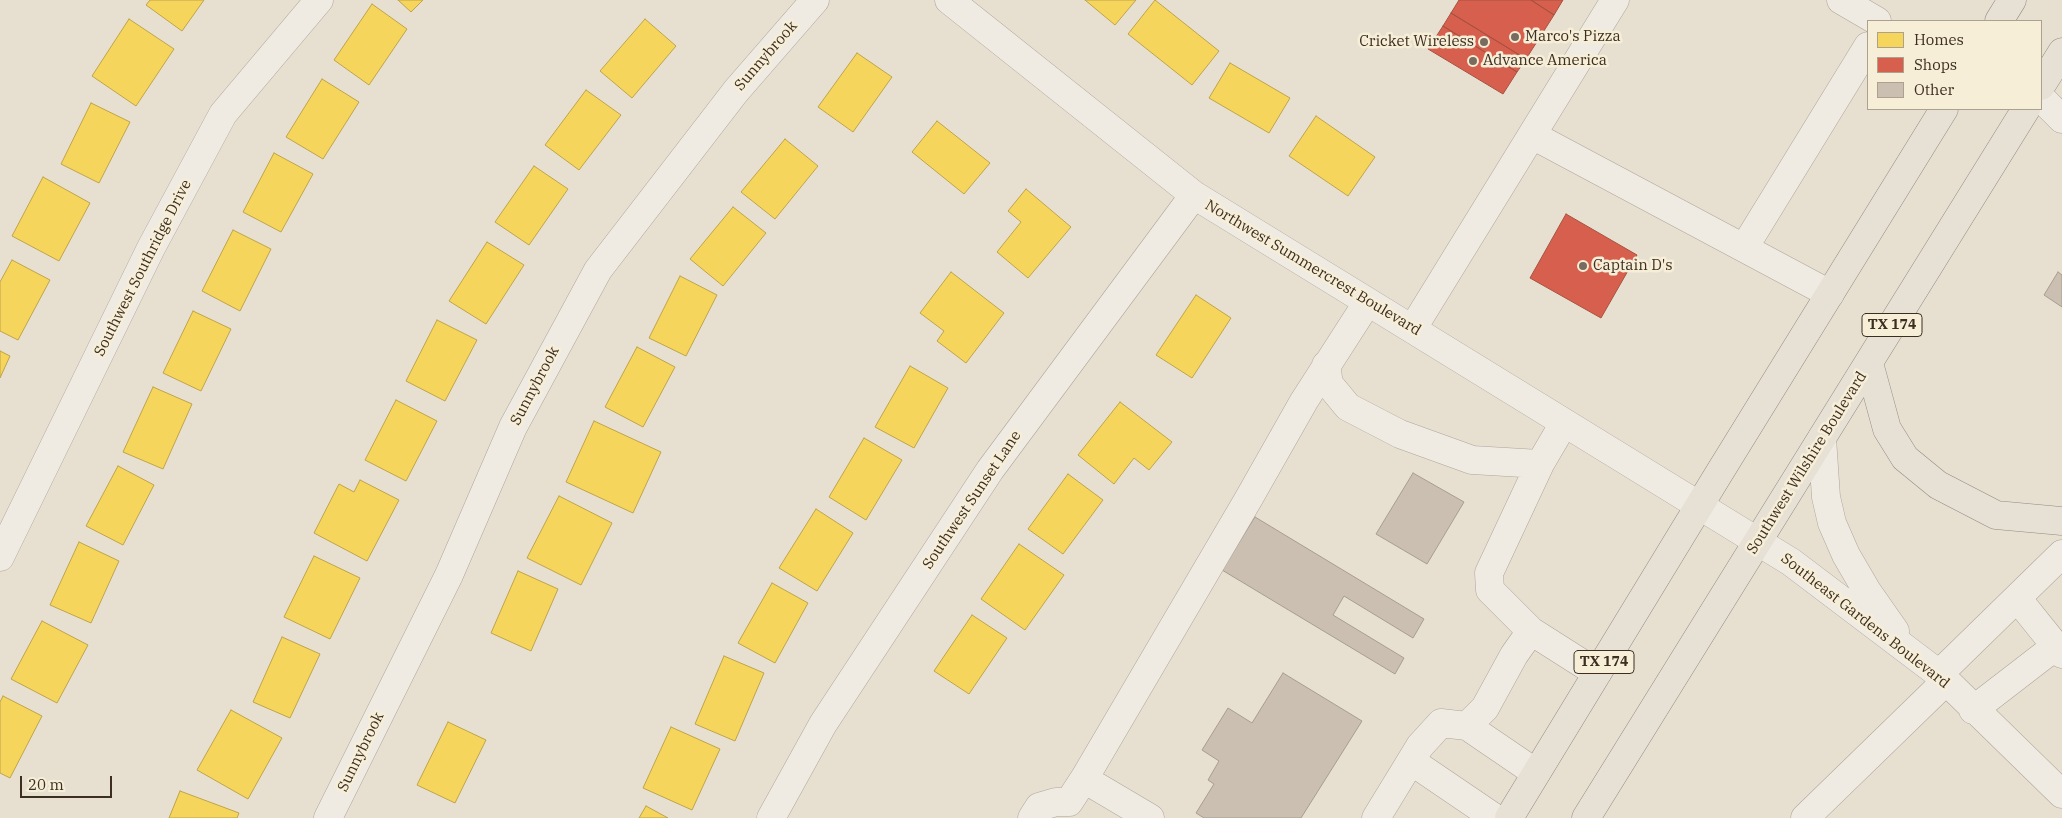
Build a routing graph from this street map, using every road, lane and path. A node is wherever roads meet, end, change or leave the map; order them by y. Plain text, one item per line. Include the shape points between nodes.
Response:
1 (319, 0) edge
2 (815, 0) edge
3 (950, 0) edge
4 (1615, 0) edge
5 (1840, 0) edge
6 (2012, 0) edge
7 (1875, 20) edge
8 (2000, 20) edge
9 (1867, 48) edge
10 (2062, 52) edge
11 (2042, 84) edge
12 (2042, 99) edge
13 (1943, 110) edge
14 (2025, 110) edge
15 (2062, 119) edge
16 (1532, 135) junction
17 (1194, 196) junction
18 (1744, 248) junction
19 (1830, 294) junction
20 (1367, 303) junction
21 (1413, 328) junction
22 (1869, 363) junction
23 (1326, 365) junction
24 (1564, 423) junction
25 (1822, 438) junction
26 (1540, 464) junction
27 (1699, 506) junction
28 (2062, 521) edge
29 (1758, 542) junction
30 (2062, 554) edge
31 (0, 557) edge
32 (2017, 598) junction
33 (1531, 631) junction
34 (2059, 650) edge
35 (1912, 654) junction
36 (1597, 673) junction
37 (1942, 678) junction
38 (1974, 710) junction
39 (1466, 726) junction
40 (1411, 762) junction
41 (1536, 773) junction
42 (1084, 780) junction
43 (2062, 794) edge
44 (328, 818) edge
45 (770, 818) edge
46 (1032, 818) edge
47 (1150, 818) edge
48 (1376, 818) edge
49 (1495, 818) edge
50 (1509, 818) edge
51 (1586, 818) edge
52 (1805, 818) edge

1 - 31 street, Southwest Southridge Drive via 223,114 151,248
2 - 44 street, Sunnybrook via 736,91 598,270 513,427 449,574
3 - 17 street, Northwest Summercrest Boulevard
4 - 16 street
5 - 7 street
6 - 8 main road
9 - 18 street
10 - 11 main road
12 - 15 street
13 - 19 main road, TX 174
14 - 22 main road, Southwest Wilshire Boulevard / TX 174
16 - 18 street
16 - 21 street
17 - 20 street, Northwest Summercrest Boulevard
17 - 45 street, Southwest Sunset Lane via 990,470 823,724
18 - 19 street
19 - 27 main road, TX 174
20 - 21 street, Northwest Summercrest Boulevard
20 - 23 street
21 - 24 street, Northwest Summercrest Boulevard
22 - 25 main road, Southwest Wilshire Boulevard / TX 174
22 - 28 main road via 1887,429 1905,458 1938,485 1996,516
23 - 26 street via 1330,384 1348,407 1400,434 1472,460
23 - 42 street
24 - 26 street
24 - 27 street, Northwest Summercrest Boulevard
25 - 29 main road, Southwest Wilshire Boulevard / TX 174
25 - 35 street via 1826,497 1832,523 1867,592
26 - 33 street via 1489,574 1490,590
27 - 29 street, Southeast Gardens Boulevard
27 - 36 main road, TX 174
29 - 35 street, Southeast Gardens Boulevard via 1791,562
29 - 51 main road, Southwest Wilshire Boulevard / TX 174
30 - 32 street
32 - 34 street
32 - 37 street
33 - 36 street
33 - 39 street via 1485,708
34 - 38 street
35 - 37 street, Southeast Gardens Boulevard
36 - 41 main road, TX 174
37 - 38 street, Southeast Gardens Boulevard
37 - 52 street
38 - 43 street, Southeast Gardens Boulevard
39 - 40 street via 1441,724 1420,746
39 - 41 street
40 - 48 street
40 - 49 street
41 - 50 main road, TX 174
42 - 46 street via 1069,802 1039,807
42 - 47 street

